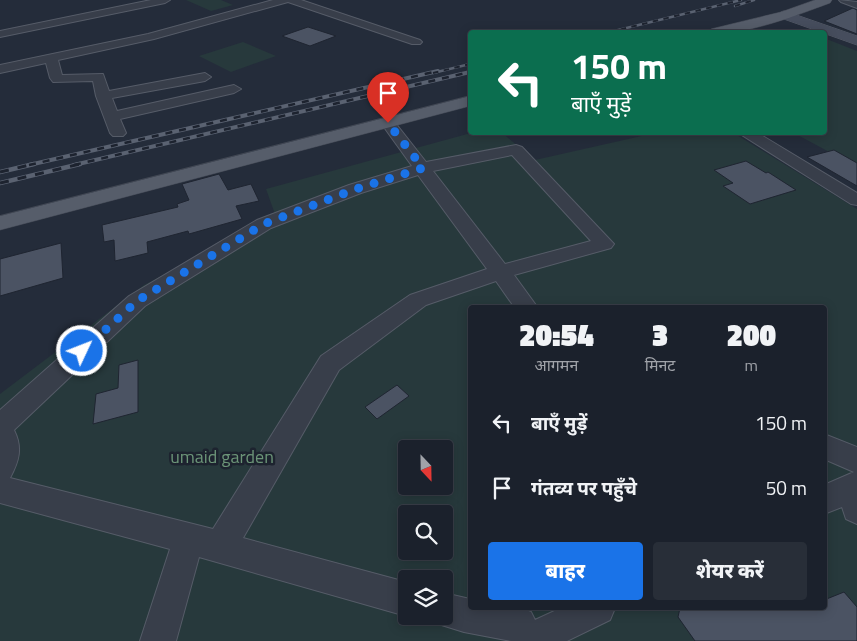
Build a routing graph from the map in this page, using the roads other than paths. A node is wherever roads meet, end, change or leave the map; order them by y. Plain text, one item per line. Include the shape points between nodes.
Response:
1 (165, 0) edge
2 (284, 0) edge
3 (291, 0) edge
4 (826, 0) edge
5 (843, 0) edge
6 (857, 4) edge
7 (784, 19) junction
8 (726, 30) edge
9 (748, 30) edge
10 (807, 30) edge
11 (819, 30) edge
12 (827, 33) edge
13 (0, 34) edge
14 (827, 38) edge
15 (416, 42) dead end
16 (857, 42) edge
17 (857, 49) edge
18 (51, 58) junction
19 (0, 69) edge
20 (205, 77) dead end
21 (234, 89) dead end
22 (468, 95) edge
23 (103, 96) junction
24 (468, 103) edge
25 (113, 116) junction
26 (388, 123) junction
27 (118, 133) dead end
28 (749, 135) edge
29 (767, 135) edge
30 (423, 168) junction
31 (857, 188) edge
32 (857, 200) edge
33 (0, 213) edge
34 (0, 222) edge
35 (501, 272) junction
36 (526, 305) edge
37 (0, 428) edge
38 (827, 450) edge
39 (0, 469) edge
40 (856, 485) edge
41 (0, 489) edge
42 (827, 499) edge
43 (204, 543) junction
44 (398, 597) edge
45 (592, 610) edge
46 (453, 612) edge
47 (533, 631) edge
48 (158, 641) edge

1 - 13 street
2 - 18 street via 150,37
3 - 15 street
4 - 7 main road
5 - 6 street
5 - 7 main road
7 - 8 main road
7 - 9 main road
7 - 10 street
7 - 11 street
12 - 16 street
14 - 17 street
18 - 19 street
18 - 23 street via 56,78 98,76
20 - 23 street
21 - 25 street
22 - 33 main road
23 - 25 street
24 - 26 main road
25 - 27 street
26 - 30 street
26 - 34 main road
28 - 32 street
29 - 31 street
30 - 35 street
30 - 35 street via 516,150 604,244
30 - 37 street via 264,224 137,301
35 - 36 street
35 - 43 street via 418,300 330,363
37 - 39 street via 6,438 7,452
38 - 40 street
40 - 42 street
41 - 43 street
43 - 44 street
43 - 48 street
45 - 47 street
46 - 47 street

